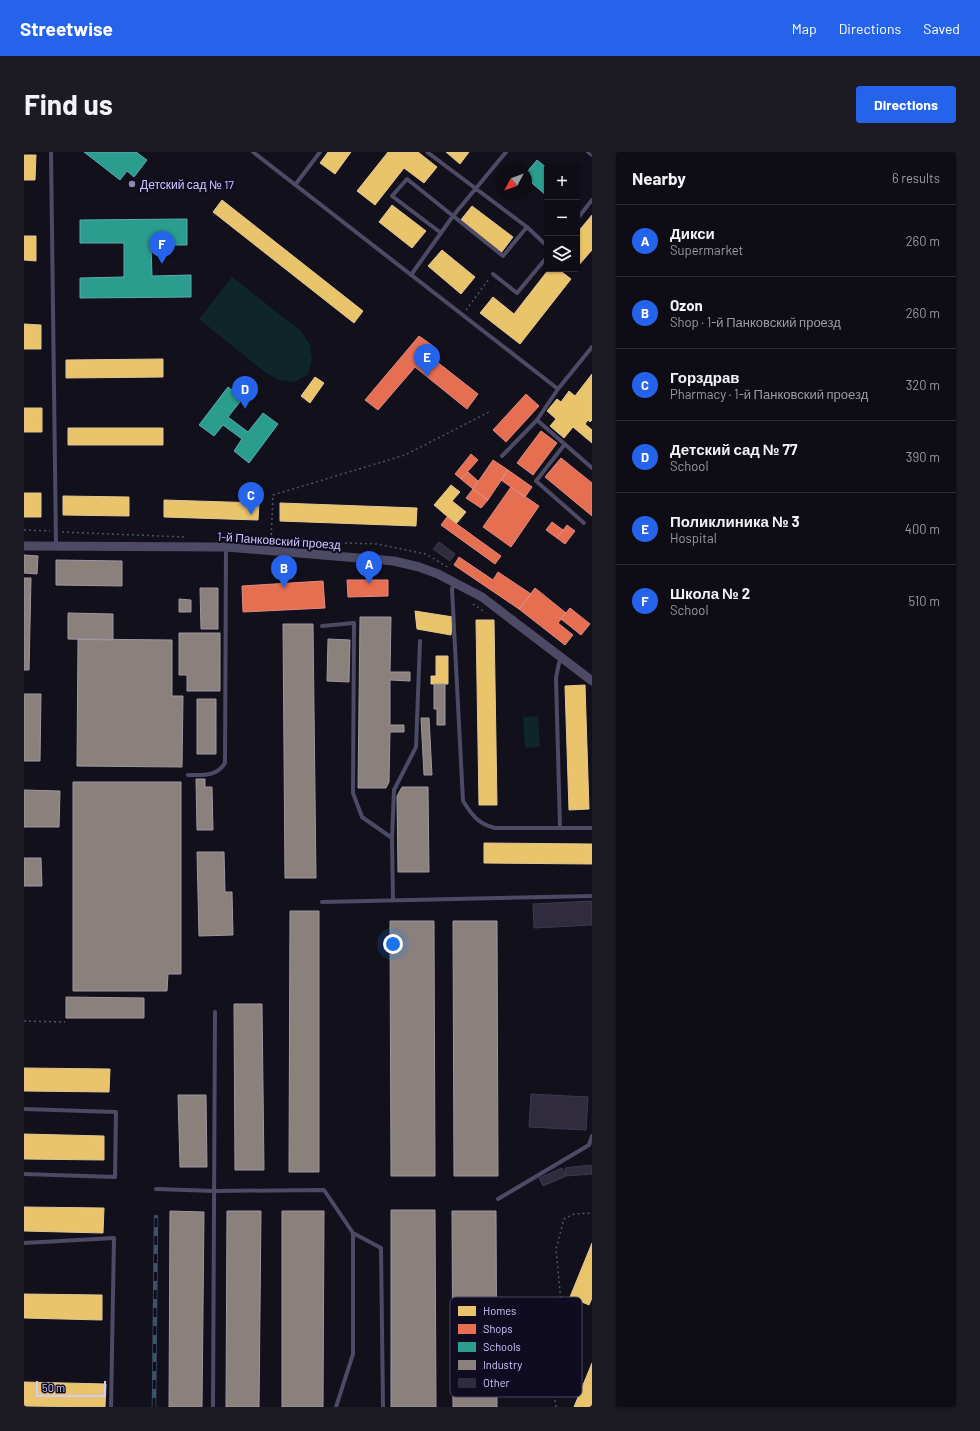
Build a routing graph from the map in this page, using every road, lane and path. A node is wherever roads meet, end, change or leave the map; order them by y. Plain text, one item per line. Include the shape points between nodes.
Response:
1 (51, 152) edge
2 (252, 152) edge
3 (320, 152) edge
4 (427, 152) edge
5 (506, 152) edge
6 (588, 152) edge
7 (592, 155) edge
8 (295, 185) junction
9 (475, 188) junction
10 (592, 200) edge
11 (580, 215) edge
12 (452, 216) junction
13 (527, 227) junction
14 (441, 233) junction
15 (544, 243) edge
16 (544, 261) edge
17 (493, 274) joint
18 (411, 275) junction
19 (463, 315) junction
20 (592, 347) edge
21 (558, 389) junction
22 (491, 411) dead end
23 (538, 420) junction
24 (565, 444) junction
25 (502, 456) dead end
26 (592, 468) edge
27 (584, 523) dead end
28 (271, 540) dead end
29 (56, 545) junction
30 (24, 546) edge
31 (226, 547) junction
32 (426, 554) dead end
33 (449, 569) dead end
34 (455, 583) junction
35 (322, 626) dead end
36 (420, 640) dead end
37 (562, 658) junction
38 (592, 681) edge
39 (188, 775) dead end
40 (560, 828) junction
41 (592, 828) edge
42 (392, 838) junction
43 (592, 896) edge
44 (393, 900) junction
45 (322, 902) dead end
46 (215, 1012) dead end
47 (24, 1021) edge
48 (65, 1022) dead end
49 (24, 1109) edge
50 (592, 1136) edge
51 (24, 1174) edge
52 (156, 1189) dead end
53 (214, 1191) junction
54 (498, 1199) dead end
55 (592, 1213) edge
56 (353, 1233) junction
57 (24, 1244) edge
58 (560, 1297) edge
59 (554, 1397) edge
60 (111, 1407) edge
61 (213, 1407) edge
62 (336, 1407) edge
63 (383, 1407) edge
64 (556, 1407) edge

1 - 29 lane
2 - 8 lane
3 - 8 lane
4 - 9 lane
5 - 9 lane
6 - 7 lane
8 - 18 lane
9 - 12 lane
9 - 13 lane
10 - 11 lane
12 - 13 lane via 503,256
12 - 14 lane
12 - 14 lane via 407,179 392,196
13 - 15 lane
14 - 18 lane
16 - 17 lane via 517,293
17 - 19 path
18 - 19 lane
19 - 21 lane
20 - 21 lane
21 - 23 lane
22 - 28 path via 405,455 273,495
23 - 24 lane
23 - 25 lane
24 - 26 lane
24 - 27 lane via 536,480
29 - 30 street, 1-й Панковский проезд
29 - 31 street, 1-й Панковский проезд
31 - 34 street, 1-й Панковский проезд via 394,561 419,567
31 - 39 lane via 226,758 222,768 211,775
32 - 33 path
34 - 37 street, 1-й Панковский проезд via 482,597
34 - 40 lane via 452,589 464,801 479,822 487,826
35 - 42 lane via 354,623 353,794 362,817
36 - 42 lane via 416,747 394,790
37 - 38 street, 1-й Панковский проезд
37 - 40 lane via 556,678
40 - 41 lane
42 - 44 lane
43 - 44 lane
44 - 45 lane
46 - 53 lane
47 - 48 path
49 - 51 lane via 116,1112 115,1177
50 - 54 lane via 589,1145
52 - 53 lane
53 - 56 lane via 324,1190
53 - 61 lane
55 - 58 path via 574,1214 564,1219 556,1249
56 - 62 lane via 354,1354
56 - 63 lane via 382,1248
57 - 60 lane via 114,1238
59 - 64 path

